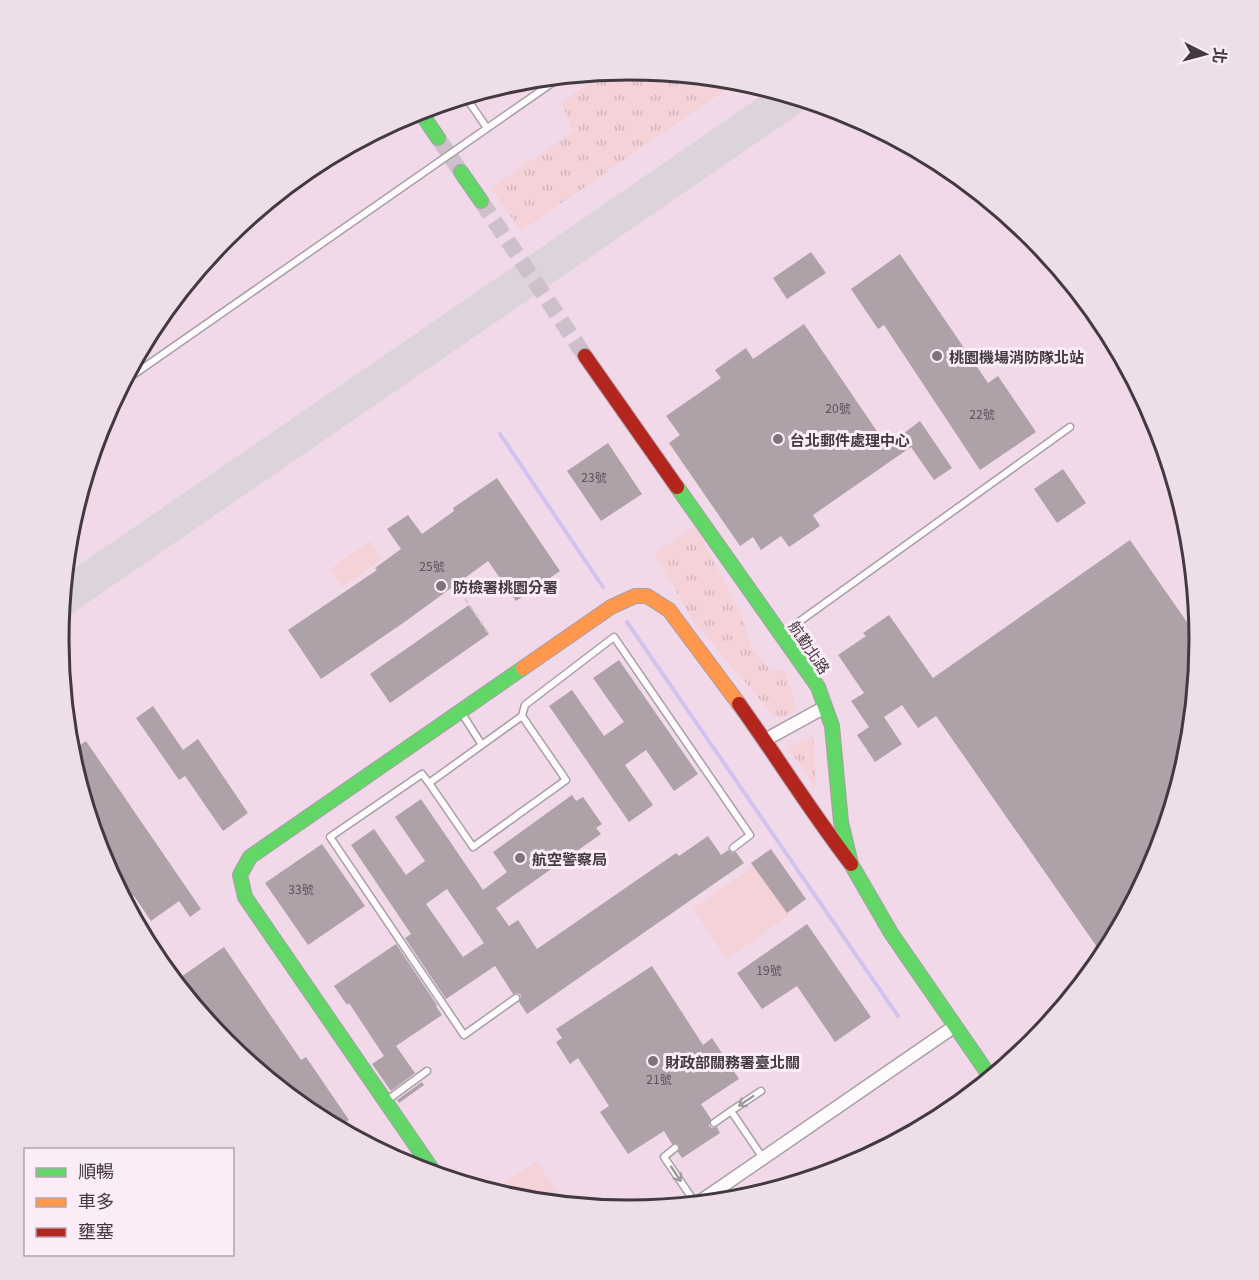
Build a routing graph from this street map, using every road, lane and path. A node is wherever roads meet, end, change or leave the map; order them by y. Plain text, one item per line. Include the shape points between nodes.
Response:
1 (549, 85) edge
2 (470, 103) edge
3 (425, 118) edge
4 (487, 128) junction
5 (438, 138) tunnel mouth
6 (461, 172) tunnel mouth
7 (481, 201) tunnel mouth
8 (585, 356) tunnel mouth
9 (138, 372) edge
10 (1070, 427) dead end
11 (454, 584) dead end
12 (489, 634) dead end
13 (782, 634) junction
14 (825, 707) junction
15 (460, 711) junction
16 (522, 716) junction
17 (765, 740) junction
18 (482, 746) junction
19 (429, 783) junction
20 (733, 848) dead end
21 (851, 864) junction
22 (516, 998) dead end
23 (955, 1026) junction
24 (427, 1071) dead end
25 (987, 1072) edge
26 (761, 1091) dead end
27 (386, 1101) junction
28 (731, 1111) junction
29 (714, 1123) dead end
30 (675, 1148) dead end
31 (763, 1158) junction
32 (428, 1163) edge
33 (708, 1195) edge
34 (690, 1197) edge

1 - 4 lane
2 - 4 lane
3 - 5 street
4 - 9 lane
6 - 7 street
8 - 13 street, 航勤北路
10 - 13 lane
11 - 12 path
13 - 14 street, 航勤北路 via 818,687
14 - 17 street
14 - 21 street, 航勤北路 via 832,726 841,822
15 - 17 street via 634,595 654,597 669,610
15 - 18 lane
15 - 27 street via 250,856 240,875 245,897
16 - 18 lane
16 - 19 lane via 566,780 482,841 473,847
16 - 20 lane via 525,705 614,637 750,835
17 - 21 street
18 - 19 lane
19 - 22 lane via 422,774 330,837 464,1035
21 - 23 street, 航勤北路 via 891,933
23 - 25 street, 航勤北路
23 - 31 street
24 - 27 lane
26 -> 28 lane
27 - 32 street
28 - 29 lane
28 - 31 lane
30 -> 34 lane via 664,1157
31 - 33 street

